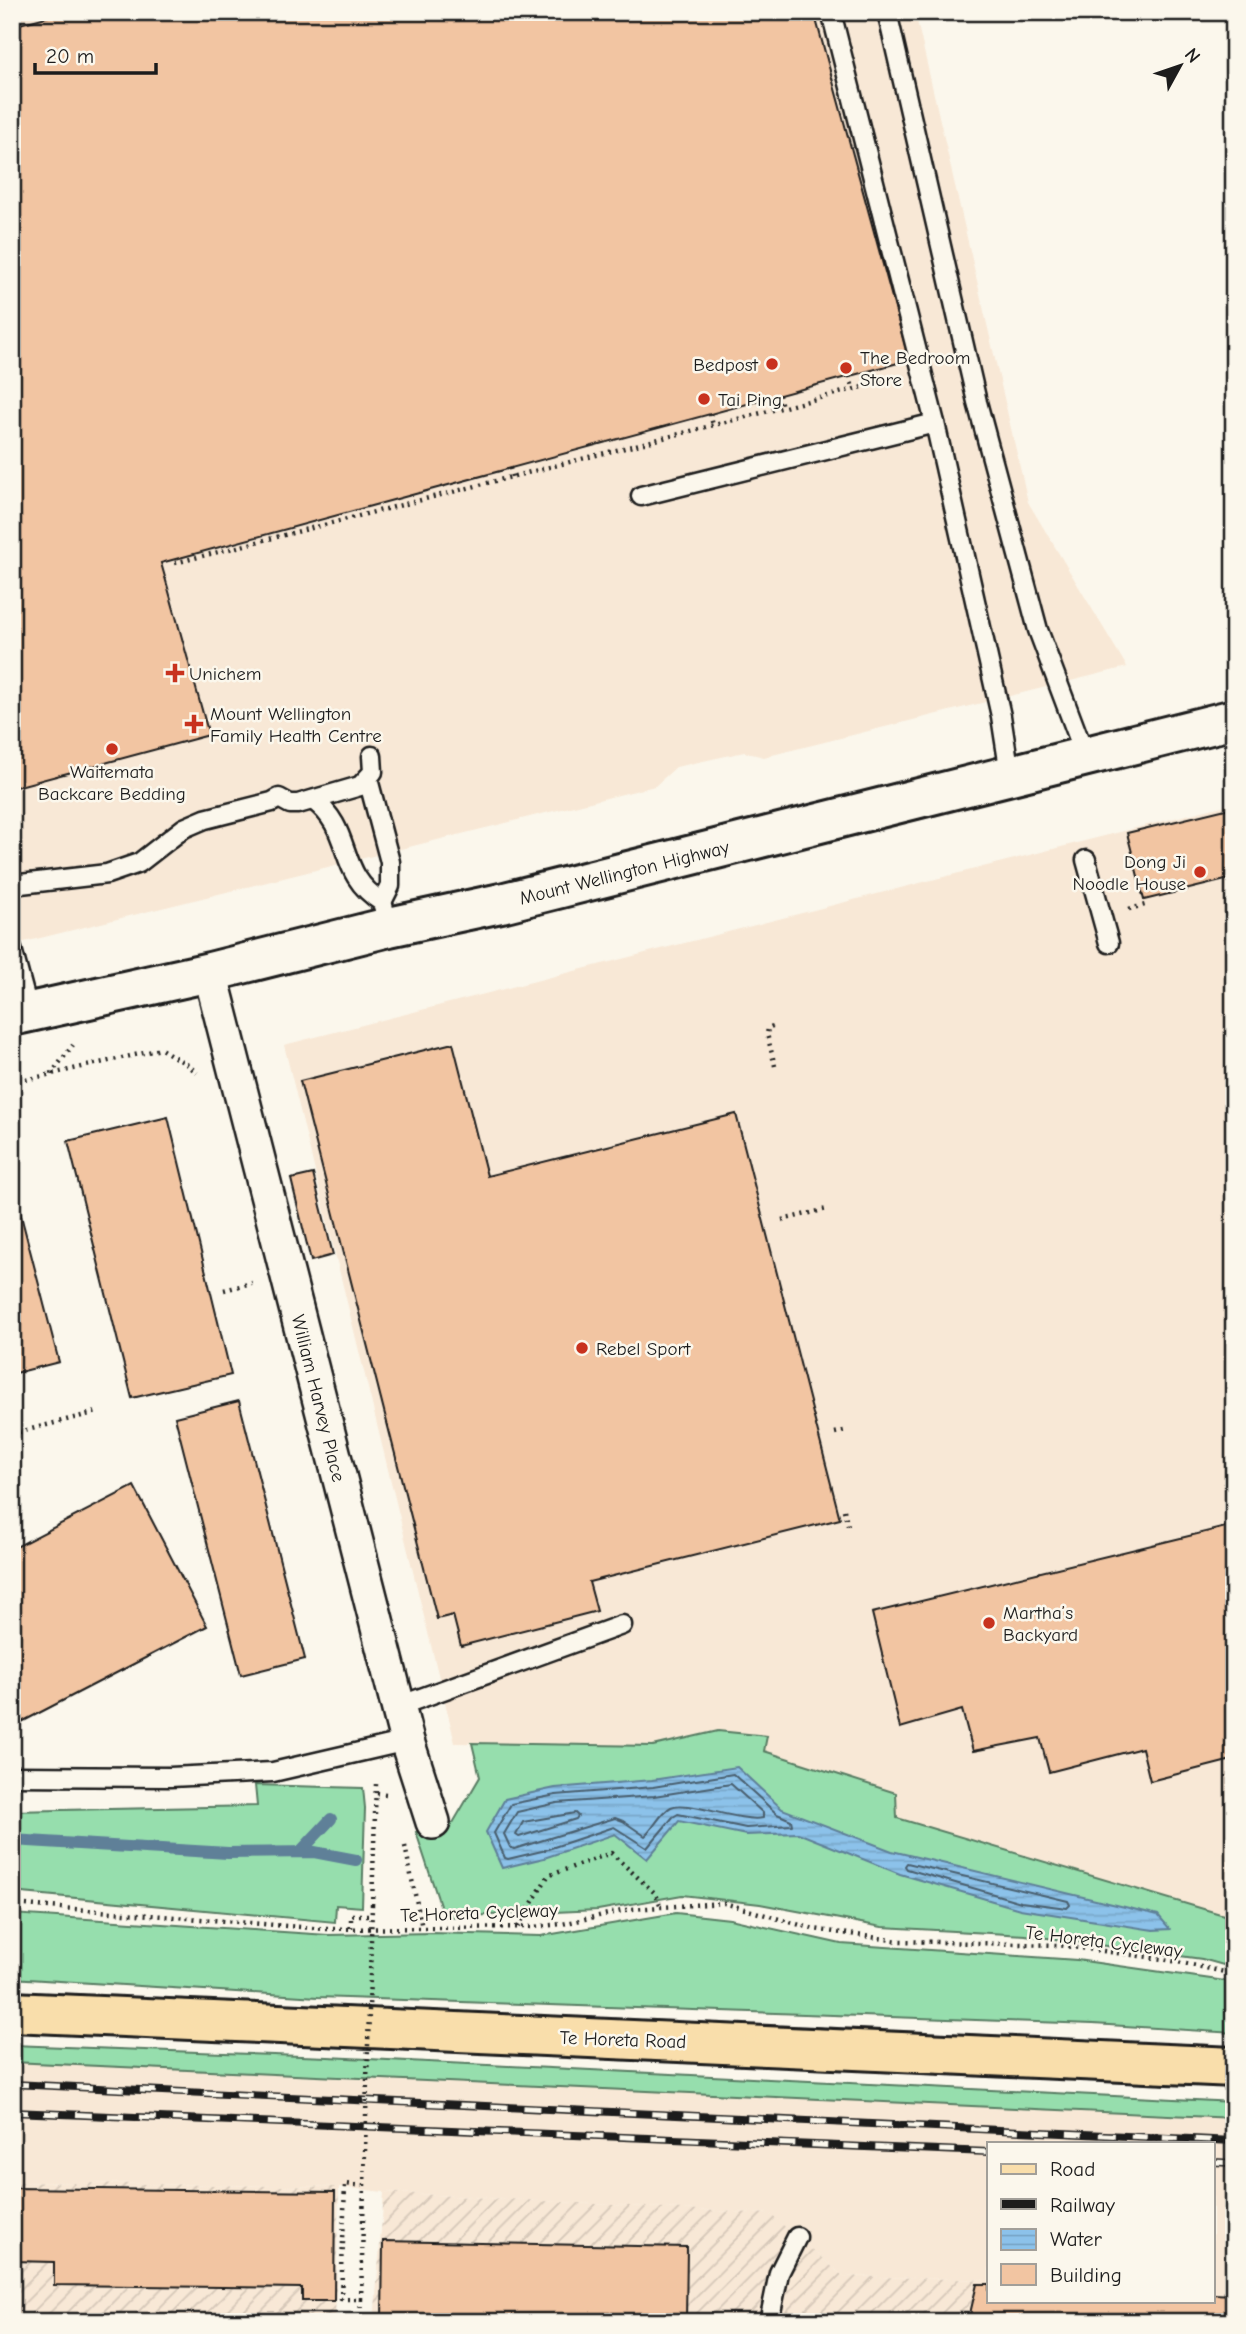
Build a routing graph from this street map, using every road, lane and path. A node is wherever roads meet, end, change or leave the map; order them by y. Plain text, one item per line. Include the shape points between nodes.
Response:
1 (831, 12) edge
2 (887, 12) edge
3 (850, 376) dead end
4 (902, 377) dead end
5 (853, 389) junction
6 (779, 395) dead end
7 (782, 407) junction
8 (710, 414) dead end
9 (935, 423) junction
10 (713, 425) junction
11 (510, 468) dead end
12 (512, 477) junction
13 (641, 496) dead end
14 (175, 563) dead end
15 (1234, 719) edge
16 (1085, 755) junction
17 (372, 756) dead end
18 (1010, 774) junction
19 (368, 779) junction
20 (313, 800) junction
21 (1086, 860) dead end
22 (12, 885) edge
23 (386, 915) junction
24 (1109, 943) dead end
25 (12, 949) edge
26 (209, 972) junction
27 (21, 1014) edge
28 (777, 1024) dead end
29 (62, 1059) dead end
30 (775, 1066) dead end
31 (51, 1073) junction
32 (206, 1082) dead end
33 (12, 1083) edge
34 (827, 1209) dead end
35 (782, 1220) dead end
36 (257, 1282) dead end
37 (224, 1290) dead end
38 (97, 1412) dead end
39 (844, 1431) dead end
40 (835, 1433) dead end
41 (12, 1434) edge
42 (844, 1510) dead end
43 (848, 1526) dead end
44 (622, 1625) dead end
45 (399, 1706) junction
46 (407, 1741) junction
47 (12, 1776) edge
48 (376, 1784) dead end
49 (377, 1793) junction
50 (396, 1795) dead end
51 (433, 1822) dead end
52 (403, 1835) dead end
53 (12, 1904) edge
54 (661, 1907) junction
55 (372, 1915) junction
56 (518, 1927) junction
57 (351, 1928) junction
58 (422, 1928) junction
59 (1234, 1974) edge
60 (12, 2012) edge
61 (1234, 2067) edge
62 (363, 2186) junction
63 (797, 2237) dead end
64 (361, 2299) junction
65 (360, 2322) edge
66 (769, 2322) edge

1 - 9 lane
2 - 16 lane via 977,402 1038,630
3 - 5 path
4 - 5 path
5 - 7 path
6 - 7 path
7 - 10 path
8 - 10 path
9 - 13 lane
9 - 18 lane
10 - 12 path
11 - 12 path
12 - 14 path
15 - 16 main road, Mount Wellington Highway
16 - 18 main road, Mount Wellington Highway
17 - 19 lane via 373,772
18 - 23 main road, Mount Wellington Highway via 541,893
19 - 20 lane
19 - 23 lane via 390,862
20 - 22 lane via 290,804 279,798 205,819 184,828 139,863 107,874
20 - 23 lane via 334,821 357,880
21 - 24 lane
23 - 26 main road, Mount Wellington Highway
25 - 27 lane
26 - 27 main road, Mount Wellington Highway
26 - 45 street, William Harvey Place
28 - 30 path via 768,1028 767,1034
29 - 31 path
31 - 32 path via 161,1049
31 - 33 path
34 - 35 path
36 - 37 path
38 - 41 path
39 - 40 path
42 - 43 path
44 - 45 lane
45 - 46 street, William Harvey Place
46 - 47 lane via 273,1772
46 - 51 street, William Harvey Place
48 - 49 path
49 - 50 path
49 - 55 path
52 - 58 path
53 - 57 path, Te Horeta Cycleway
54 - 56 path, Te Horeta Cycleway
54 - 56 path via 656,1894 611,1853 548,1876
54 - 59 path, Te Horeta Cycleway via 724,1903 814,1929 899,1941 1057,1945
55 - 57 path via 351,1915
55 - 62 path, bridge
56 - 58 path, Te Horeta Cycleway
57 - 58 path, Te Horeta Cycleway
60 - 61 main road, Te Horeta Road
62 - 64 path, bridge
62 - 64 path via 345,2185 341,2300
63 - 66 lane via 779,2273
64 - 65 path

